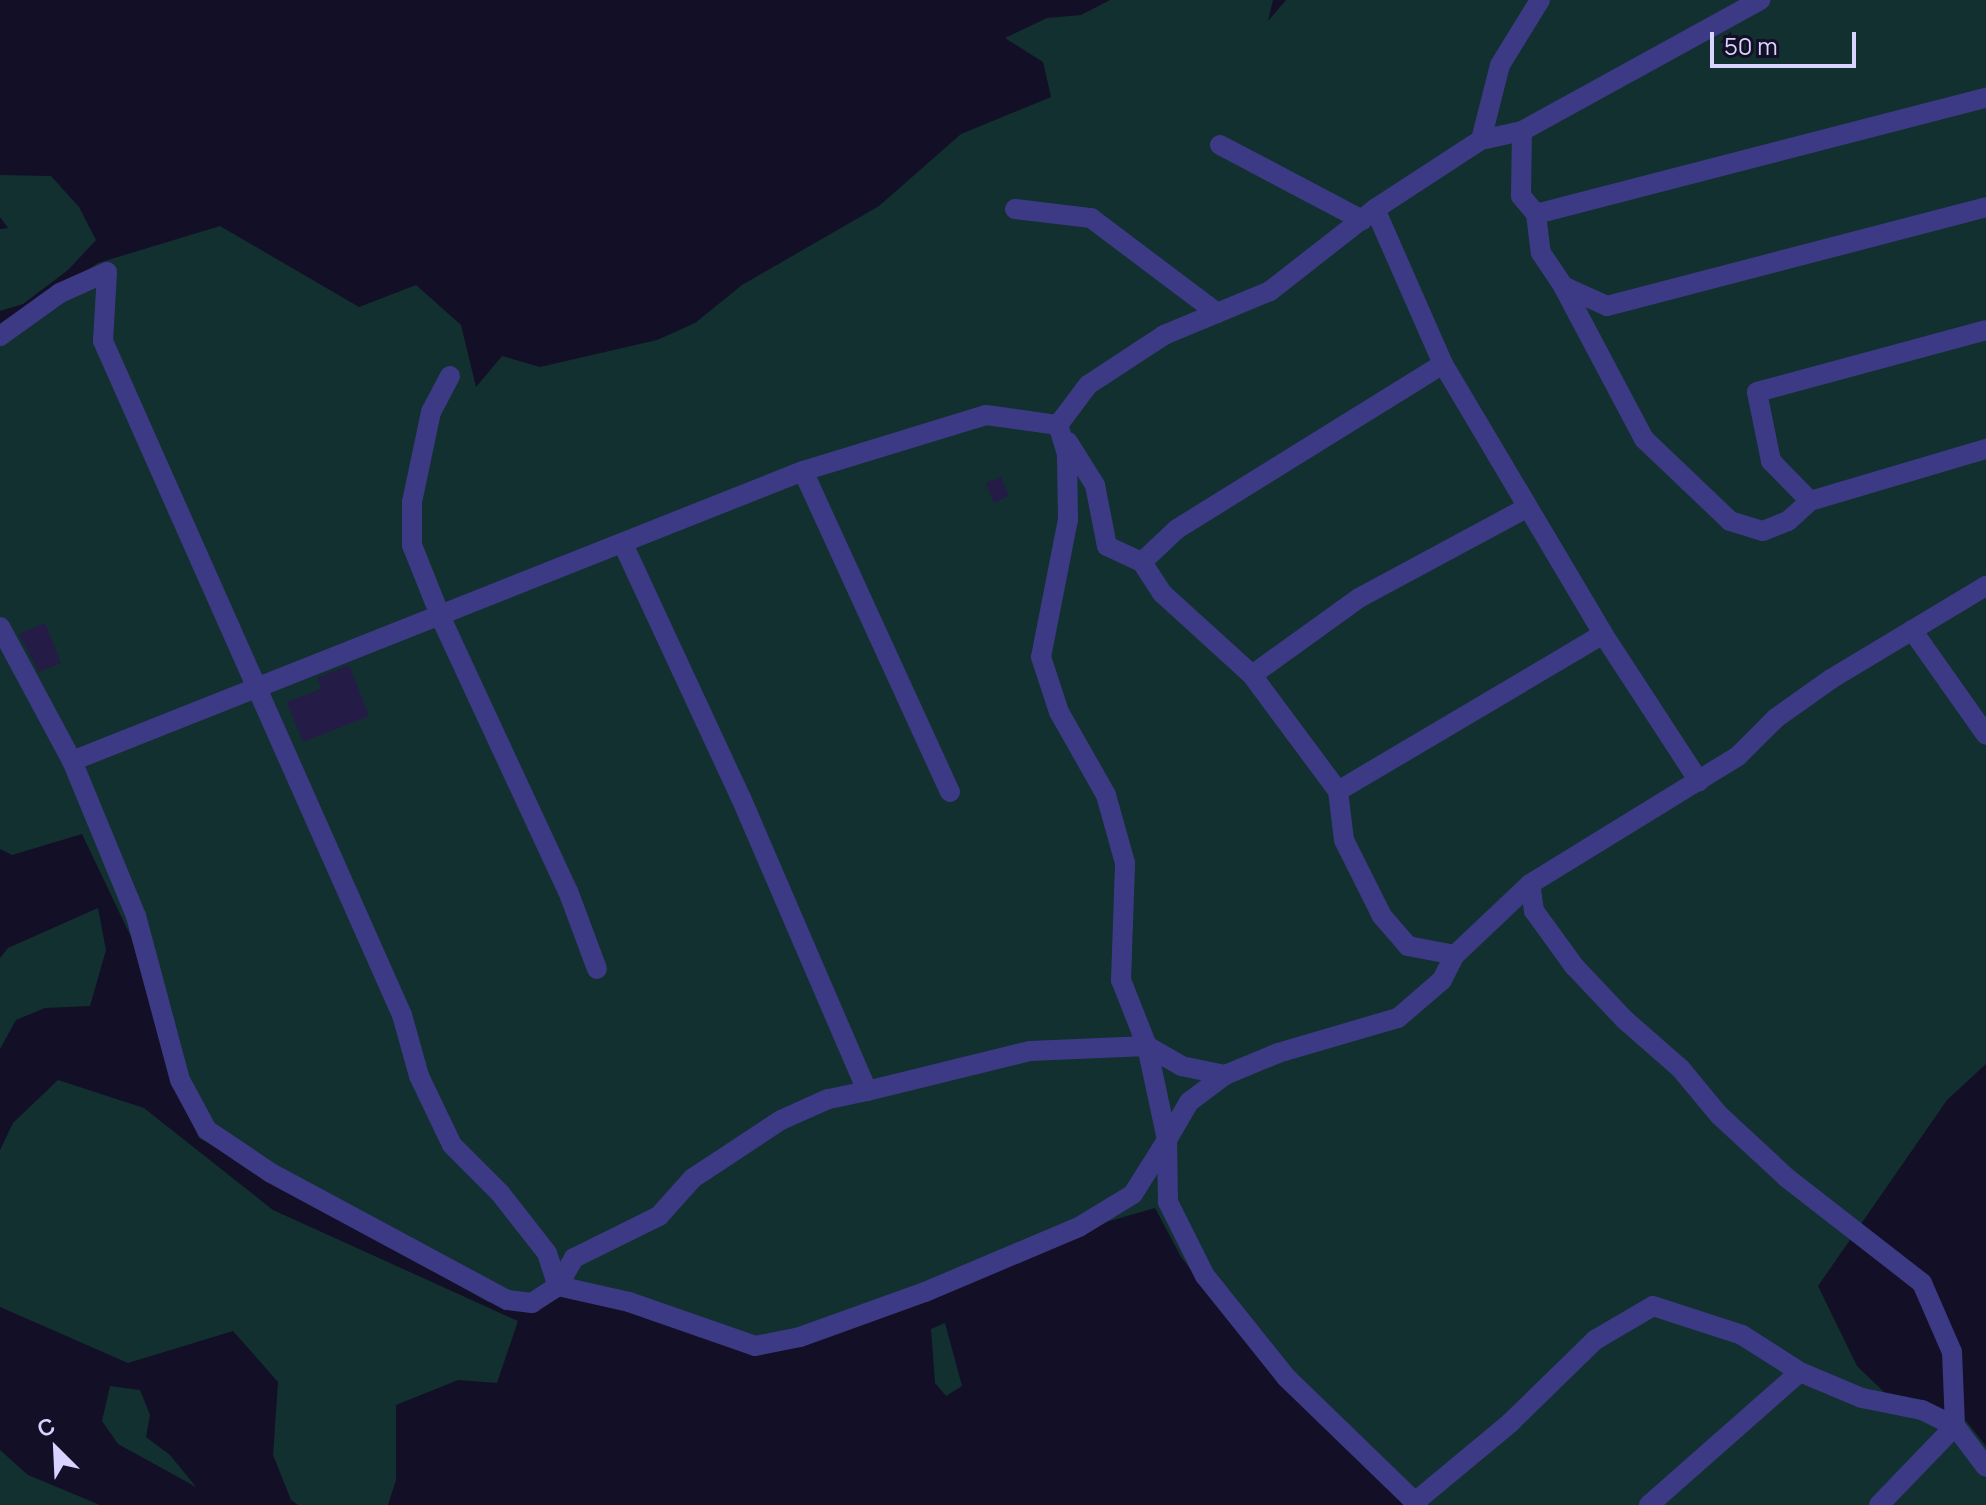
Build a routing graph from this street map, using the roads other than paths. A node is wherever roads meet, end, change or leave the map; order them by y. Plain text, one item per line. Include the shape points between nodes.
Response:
1 (1540, 0) edge
2 (1760, 0) edge
3 (1986, 98) edge
4 (1522, 131) junction
5 (1481, 140) junction
6 (1220, 145) dead end
7 (1986, 207) edge
8 (1015, 209) dead end
9 (1368, 214) junction
10 (1536, 214) junction
11 (1563, 286) junction
12 (1217, 313) junction
13 (1986, 330) edge
14 (0, 336) edge
15 (1443, 364) junction
16 (450, 376) dead end
17 (1058, 425) junction
18 (1986, 449) edge
19 (803, 471) junction
20 (1810, 501) junction
21 (1526, 508) junction
22 (623, 544) junction
23 (1142, 562) junction
24 (1986, 586) edge
25 (441, 618) junction
26 (0, 627) edge
27 (1912, 630) junction
28 (1603, 634) junction
29 (1252, 675) junction
30 (256, 687) junction
31 (1986, 735) edge
32 (72, 761) junction
33 (1699, 781) junction
34 (1338, 791) junction
35 (950, 792) dead end
36 (1530, 884) junction
37 (1455, 955) junction
38 (597, 969) dead end
39 (1147, 1046) junction
40 (1225, 1075) junction
41 (867, 1091) junction
42 (1167, 1140) junction
43 (558, 1286) junction
44 (1800, 1372) junction
45 (1955, 1426) junction
46 (1986, 1467) edge
47 (1416, 1504) edge
48 (1649, 1505) edge
49 (1879, 1505) edge

1 - 5 lane via 1500,65
2 - 4 lane
3 - 10 lane
4 - 5 lane
4 - 10 lane via 1521,196
5 - 9 lane
6 - 9 lane
7 - 11 lane via 1607,306
8 - 12 lane via 1091,218
9 - 12 lane via 1270,291
9 - 15 lane
10 - 11 lane via 1541,253
11 - 20 lane via 1644,439 1730,521 1763,531 1788,521
12 - 17 lane via 1164,335 1088,385
13 - 20 lane via 1757,392 1771,461
14 - 30 lane via 60,293 107,272 103,341
15 - 21 lane
15 - 23 lane via 1177,529
16 - 25 lane via 431,412 412,502 412,545
17 - 19 lane via 986,415
17 - 23 lane via 1095,485 1107,546
17 - 39 lane via 1067,454 1068,520 1041,657 1059,712 1106,795 1125,863 1121,980
18 - 20 lane
19 - 22 lane
19 - 35 lane
21 - 28 lane
21 - 29 lane via 1359,598
22 - 25 lane
22 - 41 lane via 741,798
23 - 29 lane via 1162,593
24 - 27 lane
25 - 30 lane
25 - 38 lane via 568,891
26 - 32 lane
27 - 31 lane
27 - 33 lane via 1776,718 1738,756
28 - 33 lane
28 - 34 lane
29 - 34 lane
30 - 32 lane
30 - 43 lane via 402,1015 419,1076 452,1145 500,1193 547,1253
32 - 43 lane via 136,916 180,1080 207,1130 271,1173 507,1300 532,1303
33 - 36 lane
34 - 37 lane via 1344,840 1382,916 1408,946
36 - 37 lane
36 - 45 lane via 1534,911 1574,966 1625,1020 1681,1069 1719,1115 1786,1177 1922,1283 1952,1352
37 - 40 lane via 1442,980 1398,1018 1278,1053
39 - 40 lane via 1181,1066
39 - 41 lane via 1030,1051
39 - 42 lane
40 - 42 lane via 1189,1102
41 - 43 lane via 828,1099 781,1120 693,1178 659,1216 574,1258
42 - 43 lane via 1133,1194 1079,1227 800,1337 755,1346 629,1302
42 - 47 lane via 1168,1202 1205,1276 1286,1377
44 - 45 lane via 1862,1398 1922,1410
44 - 47 lane via 1742,1335 1653,1306 1595,1340
44 - 48 lane
45 - 46 lane
45 - 49 lane

